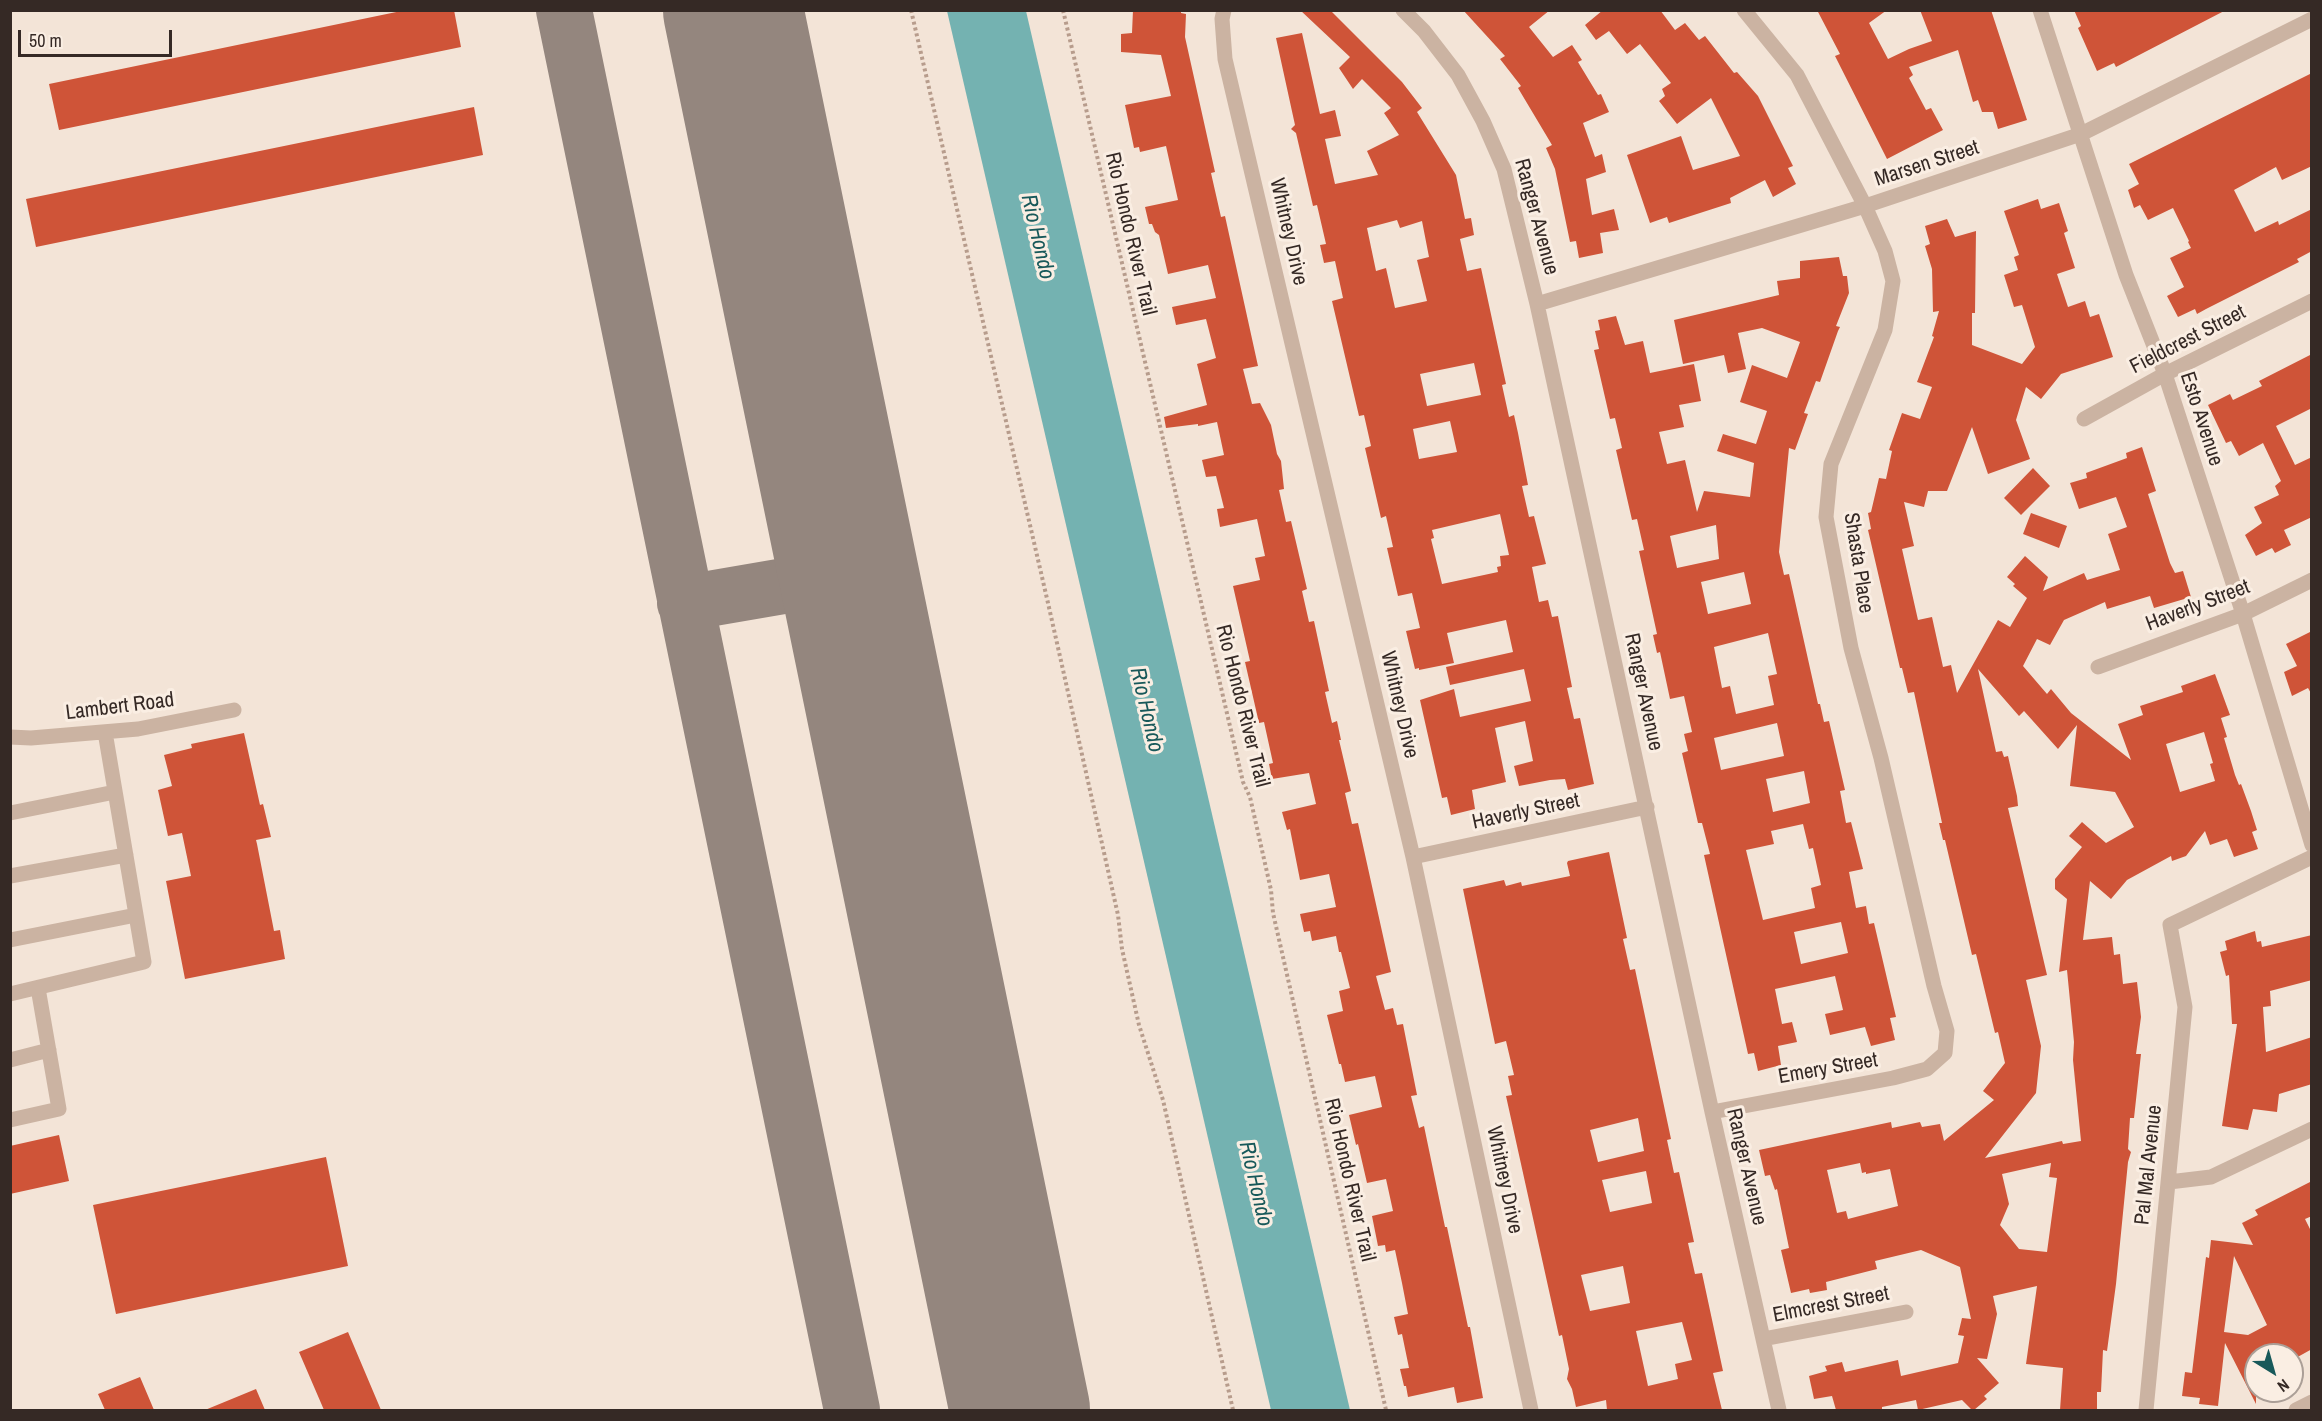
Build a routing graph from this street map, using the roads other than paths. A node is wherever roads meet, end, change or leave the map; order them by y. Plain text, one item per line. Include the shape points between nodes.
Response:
1 (1224, 10) edge
2 (1402, 10) edge
3 (1744, 10) edge
4 (2040, 10) edge
5 (2312, 19) edge
6 (2081, 134) junction
7 (1864, 206) junction
8 (2312, 301) edge
9 (1538, 304) junction
10 (2165, 374) junction
11 (2084, 419) dead end
12 (2312, 580) edge
13 (2243, 614) junction
14 (2098, 666) dead end
15 (234, 710) dead end
16 (105, 732) junction
17 (10, 737) edge
18 (115, 792) junction
19 (1647, 807) junction
20 (10, 813) edge
21 (2312, 845) edge
22 (126, 855) junction
23 (1413, 857) junction
24 (2312, 857) edge
25 (10, 876) edge
26 (136, 915) junction
27 (10, 940) edge
28 (38, 988) junction
29 (10, 994) edge
30 (49, 1050) junction
31 (1945, 1053) joint
32 (10, 1059) edge
33 (1712, 1112) junction
34 (10, 1120) edge
35 (2312, 1129) edge
36 (2169, 1182) junction
37 (1906, 1312) dead end
38 (1763, 1339) junction
39 (2312, 1402) edge
40 (1531, 1410) edge
41 (1779, 1410) edge
42 (2146, 1410) edge
43 (2295, 1410) edge

1 - 23 street, Whitney Drive via 1225,59
2 - 9 street, Ranger Avenue via 1458,75 1483,121 1504,169
3 - 7 street, Shasta Place via 1797,75
4 - 6 street, Esto Avenue
5 - 6 street, Marsen Street
6 - 7 street, Marsen Street
6 - 10 street, Esto Avenue via 2126,274
7 - 9 street, Marsen Street
7 - 31 street, Shasta Place via 1885,251 1893,280 1885,330 1832,464 1826,517 1851,648 1947,1031
8 - 10 street, Fieldcrest Street
9 - 19 street, Ranger Avenue
10 - 11 street, Fieldcrest Street
10 - 13 street, Esto Avenue
12 - 13 street, Haverly Street
13 - 14 street, Haverly Street
13 - 21 street, Esto Avenue
15 - 16 street, Lambert Road
16 - 17 street, Lambert Road
16 - 18 street
18 - 20 street
18 - 22 street
19 - 23 street, Haverly Street
19 - 33 street, Ranger Avenue
22 - 25 street
22 - 26 street
23 - 40 street, Whitney Drive
24 - 36 street, Pal Mal Avenue via 2170,925 2185,1007
26 - 27 street
26 - 28 street via 144,962
28 - 29 street
28 - 30 street
30 - 32 street
30 - 34 street via 59,1109
31 - 33 street, Emery Street via 1927,1069 1893,1078
33 - 38 street, Ranger Avenue
35 - 36 street via 2211,1177
36 - 42 street, Pal Mal Avenue
37 - 38 street, Elmcrest Street
38 - 41 street, Ranger Avenue
39 - 43 street

